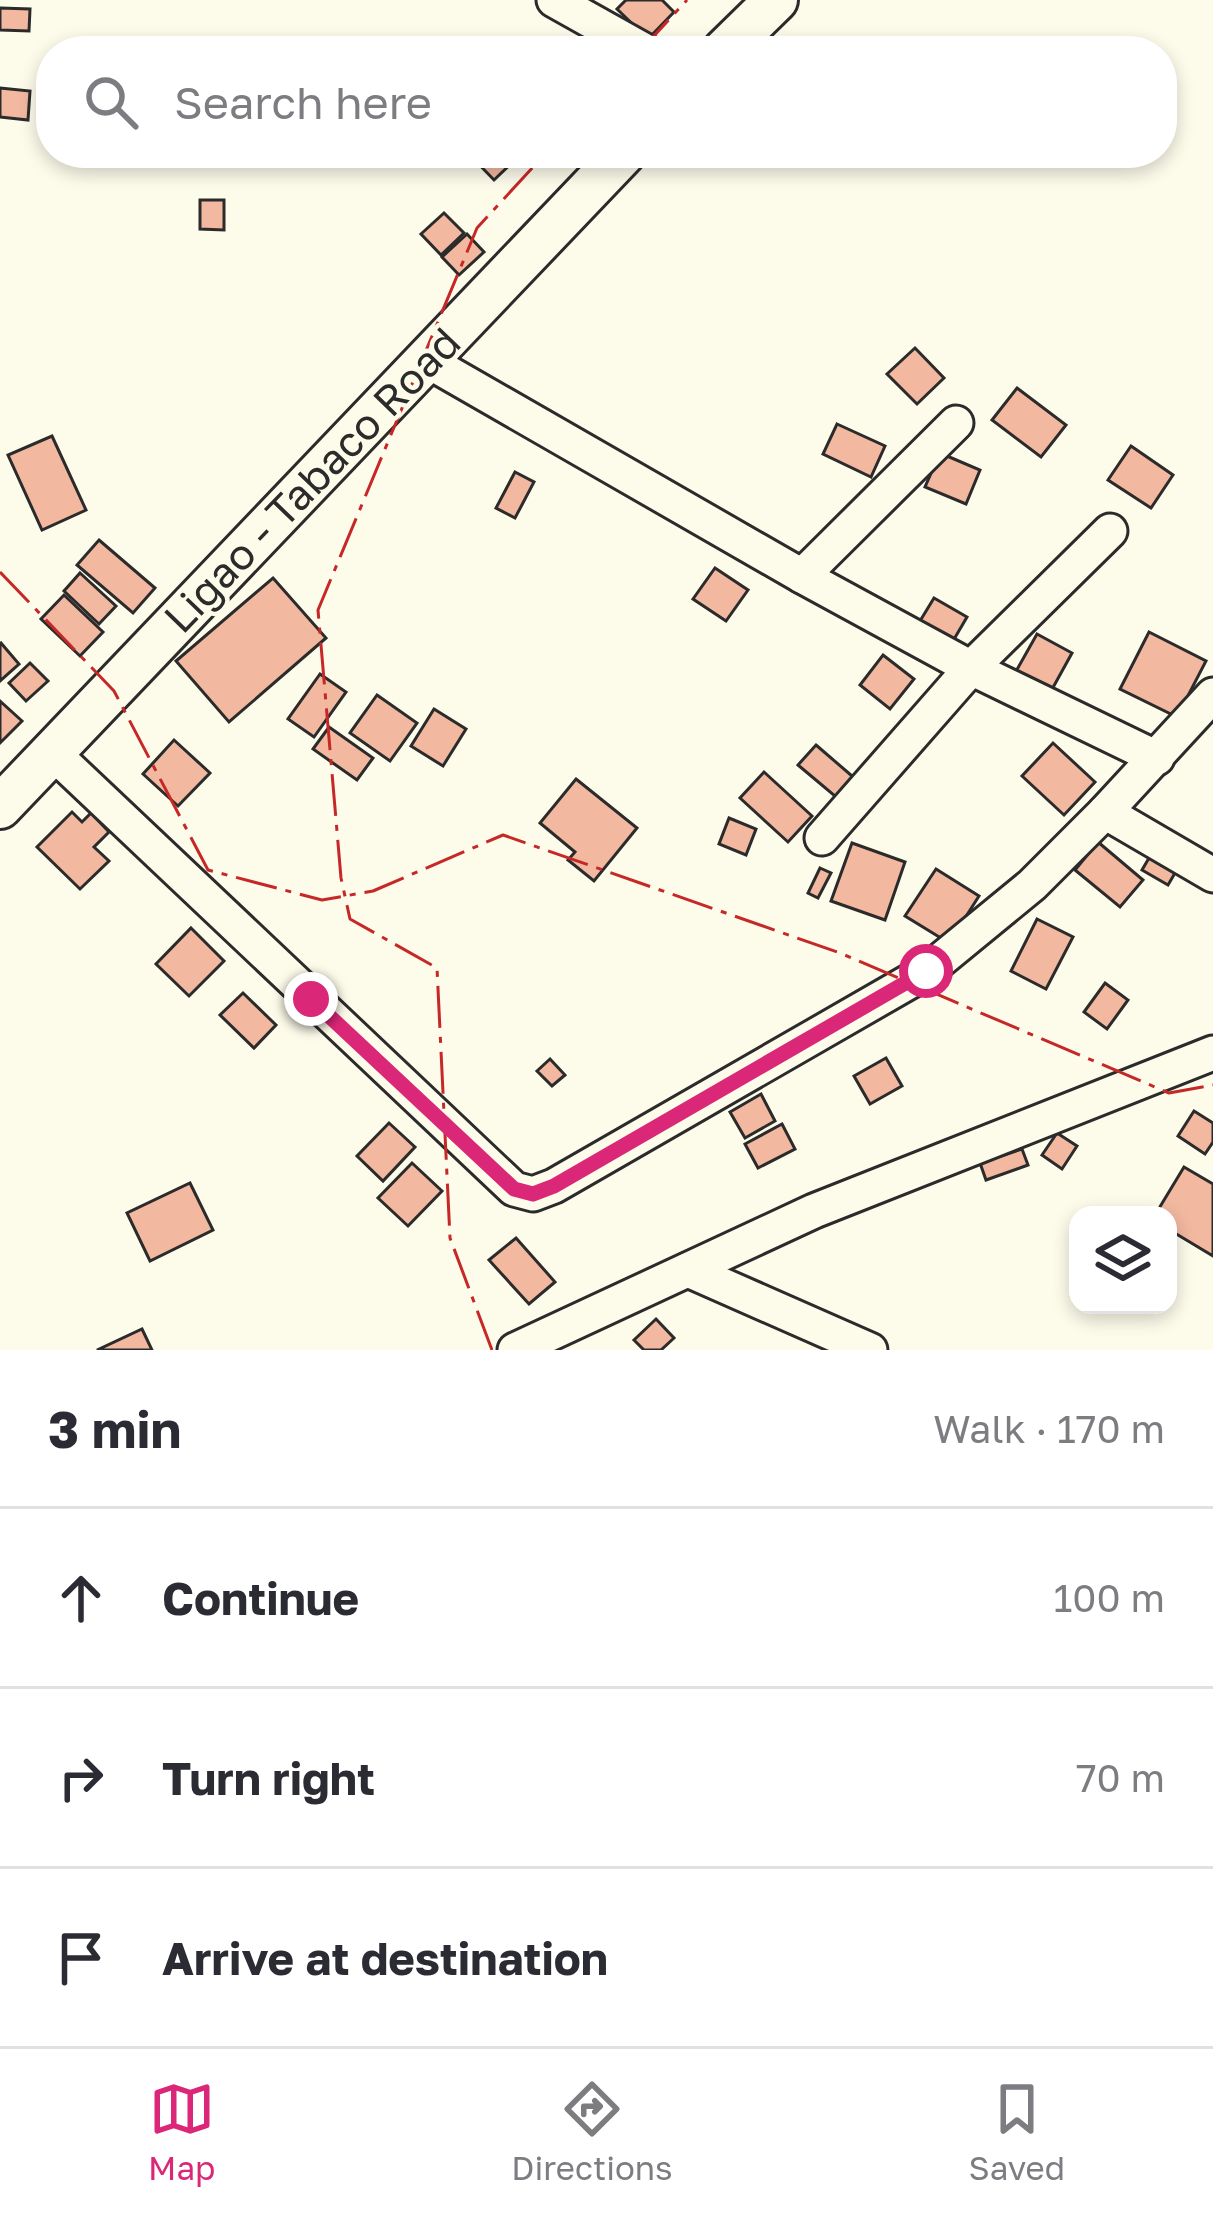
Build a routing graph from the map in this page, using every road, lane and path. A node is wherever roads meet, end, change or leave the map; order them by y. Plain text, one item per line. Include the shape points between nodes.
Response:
1 (554, 0) edge
2 (776, 0) edge
3 (618, 36) edge
4 (739, 36) edge
5 (610, 168) edge
6 (426, 359) junction
7 (956, 423) dead end
8 (1111, 530) dead end
9 (802, 576) junction
10 (971, 668) junction
11 (1213, 695) edge
12 (52, 752) junction
13 (1157, 758) junction
14 (0, 808) edge
15 (1106, 812) junction
16 (822, 838) dead end
17 (1213, 875) edge
18 (1213, 1053) edge
19 (688, 1270) junction
20 (515, 1350) edge
21 (870, 1350) edge

1 - 3 street
2 - 4 main road
5 - 6 main road, Ligao - Tabaco Road
6 - 9 street
6 - 12 main road, Ligao - Tabaco Road
7 - 9 street
8 - 10 street
9 - 10 street
10 - 13 street
10 - 16 street
11 - 13 street
12 - 14 main road, Ligao - Tabaco Road
12 - 15 street via 514,1189 533,1194 926,971
13 - 15 street
15 - 17 street
18 - 19 street via 814,1211
19 - 20 street
19 - 21 street

